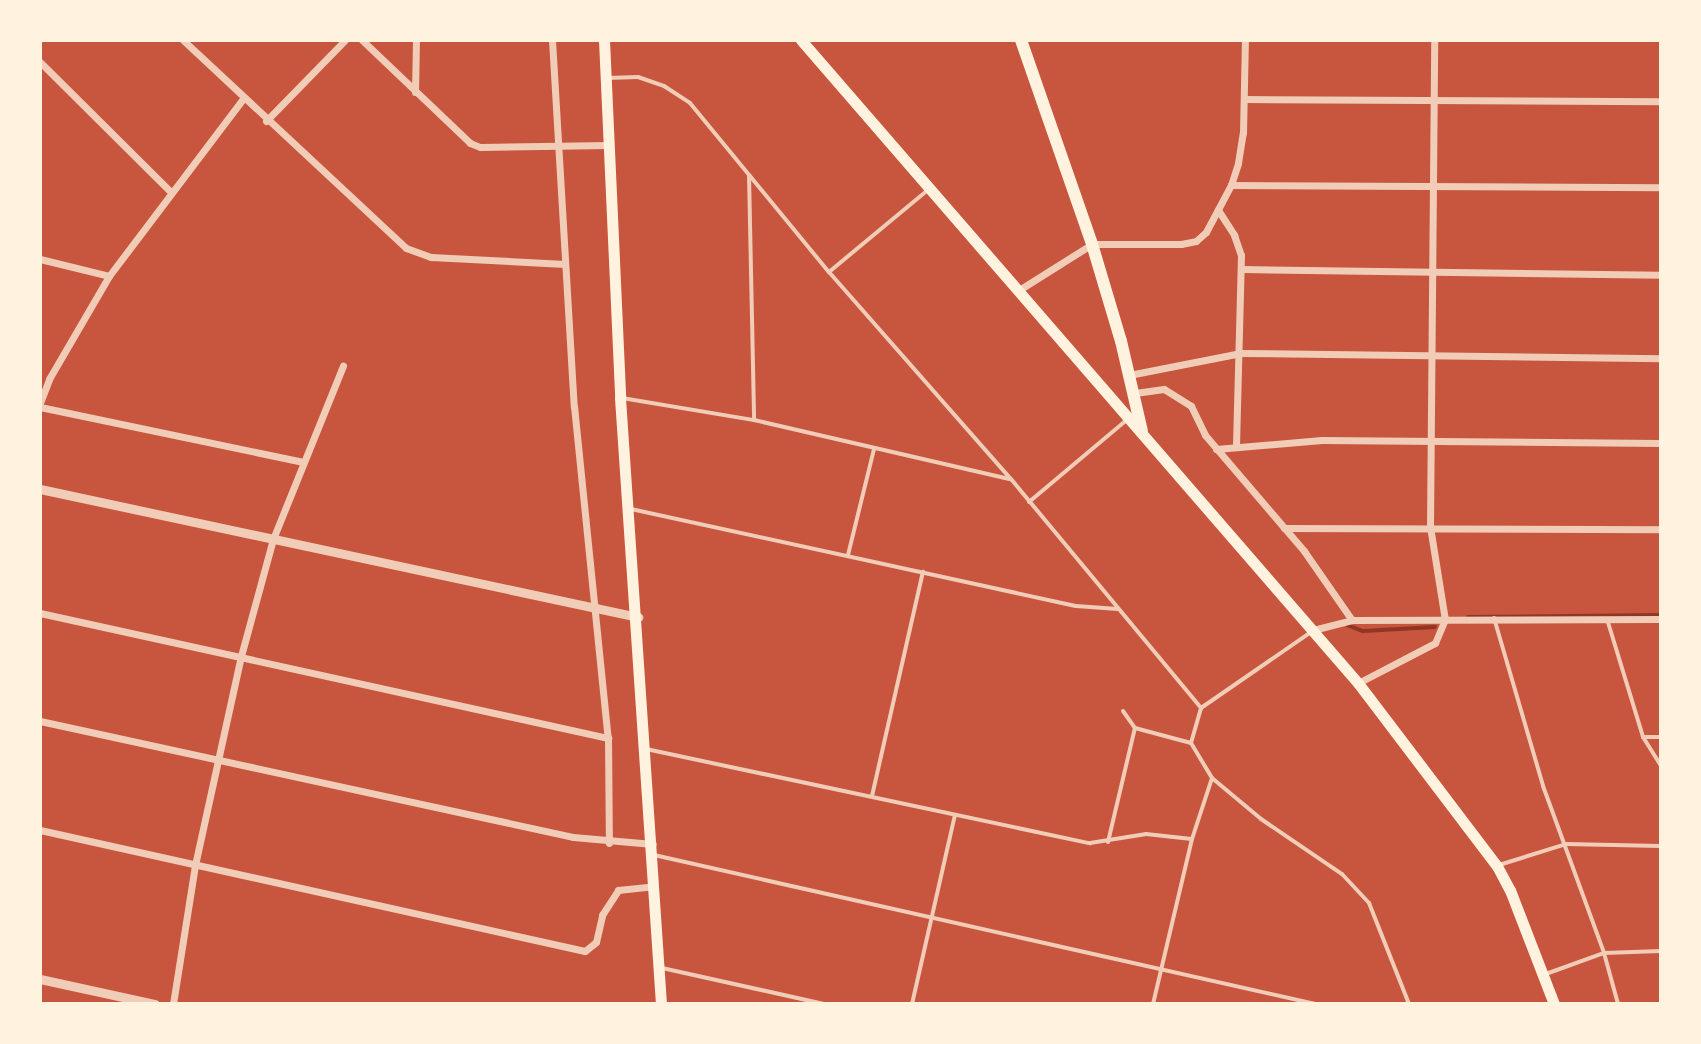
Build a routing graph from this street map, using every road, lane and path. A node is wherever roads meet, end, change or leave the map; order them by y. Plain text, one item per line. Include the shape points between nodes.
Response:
1 (183, 40) edge
2 (345, 40) edge
3 (362, 40) edge
4 (416, 40) edge
5 (552, 40) edge
6 (604, 40) edge
7 (801, 40) edge
8 (1021, 40) edge
9 (1245, 40) edge
10 (1434, 40) edge
11 (40, 62) edge
12 (607, 78) junction
13 (415, 92) junction
14 (243, 99) junction
15 (1245, 99) junction
16 (1661, 101) edge
17 (1434, 102) junction
18 (266, 121) junction
19 (611, 145) junction
20 (560, 148) junction
21 (749, 175) junction
22 (1231, 185) junction
23 (1661, 187) edge
24 (930, 188) junction
25 (1434, 188) junction
26 (170, 191) junction
27 (1218, 210) junction
28 (1092, 244) junction
29 (40, 259) edge
30 (565, 264) junction
31 (1242, 269) junction
32 (1435, 271) junction
33 (829, 272) junction
34 (1661, 275) edge
35 (109, 276) junction
36 (1019, 290) junction
37 (1241, 353) junction
38 (1433, 356) junction
39 (1661, 358) edge
40 (343, 366) dead end
41 (1129, 375) junction
42 (40, 376) edge
43 (49, 379) junction
44 (1135, 393) junction
45 (620, 398) junction
46 (40, 405) edge
47 (1130, 418) junction
48 (754, 420) junction
49 (1142, 431) junction
50 (1431, 442) junction
51 (1661, 443) edge
52 (1236, 445) junction
53 (874, 449) junction
54 (1216, 449) junction
55 (303, 462) junction
56 (1011, 479) junction
57 (40, 489) edge
58 (1029, 502) junction
59 (630, 509) junction
60 (1430, 526) junction
61 (1284, 528) junction
62 (1661, 529) edge
63 (273, 539) junction
64 (848, 555) junction
65 (923, 571) junction
66 (595, 608) junction
67 (1118, 609) junction
68 (40, 613) edge
69 (638, 617) junction
70 (1494, 618) junction
71 (1607, 619) junction
72 (1661, 619) edge
73 (1352, 620) junction
74 (1445, 620) junction
75 (1313, 630) junction
76 (241, 656) junction
77 (1358, 683) junction
78 (1201, 708) junction
79 (1123, 711) dead end
80 (40, 721) edge
81 (1135, 728) junction
82 (1643, 737) junction
83 (1661, 737) edge
84 (608, 738) junction
85 (1191, 743) junction
86 (646, 749) junction
87 (217, 761) junction
88 (1661, 766) edge
89 (1212, 778) junction
90 (872, 796) junction
91 (955, 815) junction
92 (40, 830) edge
93 (1192, 839) junction
94 (1108, 842) junction
95 (609, 843) junction
96 (1566, 844) junction
97 (1661, 846) edge
98 (653, 850) junction
99 (195, 865) junction
100 (1497, 866) junction
101 (655, 886) junction
102 (930, 918) junction
103 (1661, 951) edge
104 (1604, 953) junction
105 (659, 968) junction
106 (1161, 972) junction
107 (1543, 975) junction
108 (40, 979) edge
109 (1550, 1003) edge
110 (155, 1004) edge
111 (173, 1004) edge
112 (661, 1004) edge
113 (824, 1004) edge
114 (912, 1004) edge
115 (1153, 1004) edge
116 (1315, 1004) edge
117 (1409, 1004) edge
118 (1618, 1004) edge

1 - 14 street
2 - 18 street
3 - 13 street
4 - 13 street
5 - 20 street
6 - 12 main road
7 - 24 main road
8 - 28 main road
9 - 15 street
10 - 17 street
11 - 26 street
12 - 19 main road
12 - 21 lane via 638,77 690,103
13 - 20 street via 480,147
14 - 18 street
14 - 26 street
15 - 17 street
15 - 22 street
16 - 17 street
17 - 25 street
18 - 30 street via 406,248 431,257
19 - 20 street
19 - 45 main road
20 - 30 street
21 - 33 lane
21 - 48 lane
22 - 25 street
22 - 27 street
23 - 25 street
24 - 33 lane
24 - 36 main road
25 - 32 street
26 - 35 street
27 - 28 street via 1196,241
27 - 31 street via 1234,235
28 - 36 street
28 - 41 main road
29 - 35 street
30 - 66 street
31 - 32 street
31 - 37 street
32 - 34 street
32 - 38 street
33 - 56 lane
35 - 43 street
36 - 47 main road
37 - 38 street
37 - 41 street
37 - 52 street
38 - 39 street
38 - 50 street
40 - 55 street
41 - 44 main road
42 - 43 street
43 - 46 street
44 - 49 main road
44 - 54 street via 1164,389 1180,396
45 - 48 lane
45 - 59 main road
46 - 55 street
47 - 49 main road
47 - 58 lane
48 - 53 lane
49 - 75 main road
50 - 51 street
50 - 52 street
50 - 60 street
52 - 54 street
53 - 56 lane
53 - 64 lane
54 - 61 street
55 - 63 street
56 - 58 lane
57 - 63 street
58 - 67 lane
59 - 64 lane
59 - 69 main road
60 - 61 street
60 - 62 street
60 - 74 street
61 - 73 street
63 - 66 street
63 - 76 street
64 - 65 lane
65 - 67 lane via 1076,606
65 - 90 lane
66 - 69 street
66 - 84 street
67 - 78 lane
68 - 76 street
69 - 86 main road
70 - 71 street
70 - 74 street
70 - 96 lane via 1543,786
71 - 72 street
71 - 82 lane
73 - 74 street
73 - 75 street
74 - 77 street via 1435,643
75 - 77 main road
75 - 78 lane
76 - 84 street
76 - 87 street
77 - 100 main road
78 - 85 lane
79 - 81 lane
80 - 87 street
81 - 85 lane
81 - 94 lane
82 - 83 lane
82 - 88 lane
84 - 95 street
85 - 89 lane
86 - 90 lane
86 - 98 main road
87 - 95 street
87 - 99 street
89 - 93 lane
89 - 117 lane via 1342,874 1369,903
90 - 91 lane
91 - 94 lane via 1090,843
91 - 102 lane
92 - 99 street
93 - 94 lane via 1146,834
93 - 106 lane
95 - 98 street
96 - 97 lane
96 - 100 lane
96 - 104 lane
98 - 101 main road
98 - 102 lane
99 - 101 street via 585,951 596,942 602,915 618,890
99 - 111 street
100 - 107 main road
101 - 105 main road
102 - 106 lane
102 - 114 lane
103 - 104 lane
104 - 107 lane
104 - 118 lane
105 - 112 main road
105 - 113 lane
106 - 115 lane
106 - 116 lane
107 - 109 main road
108 - 110 street

